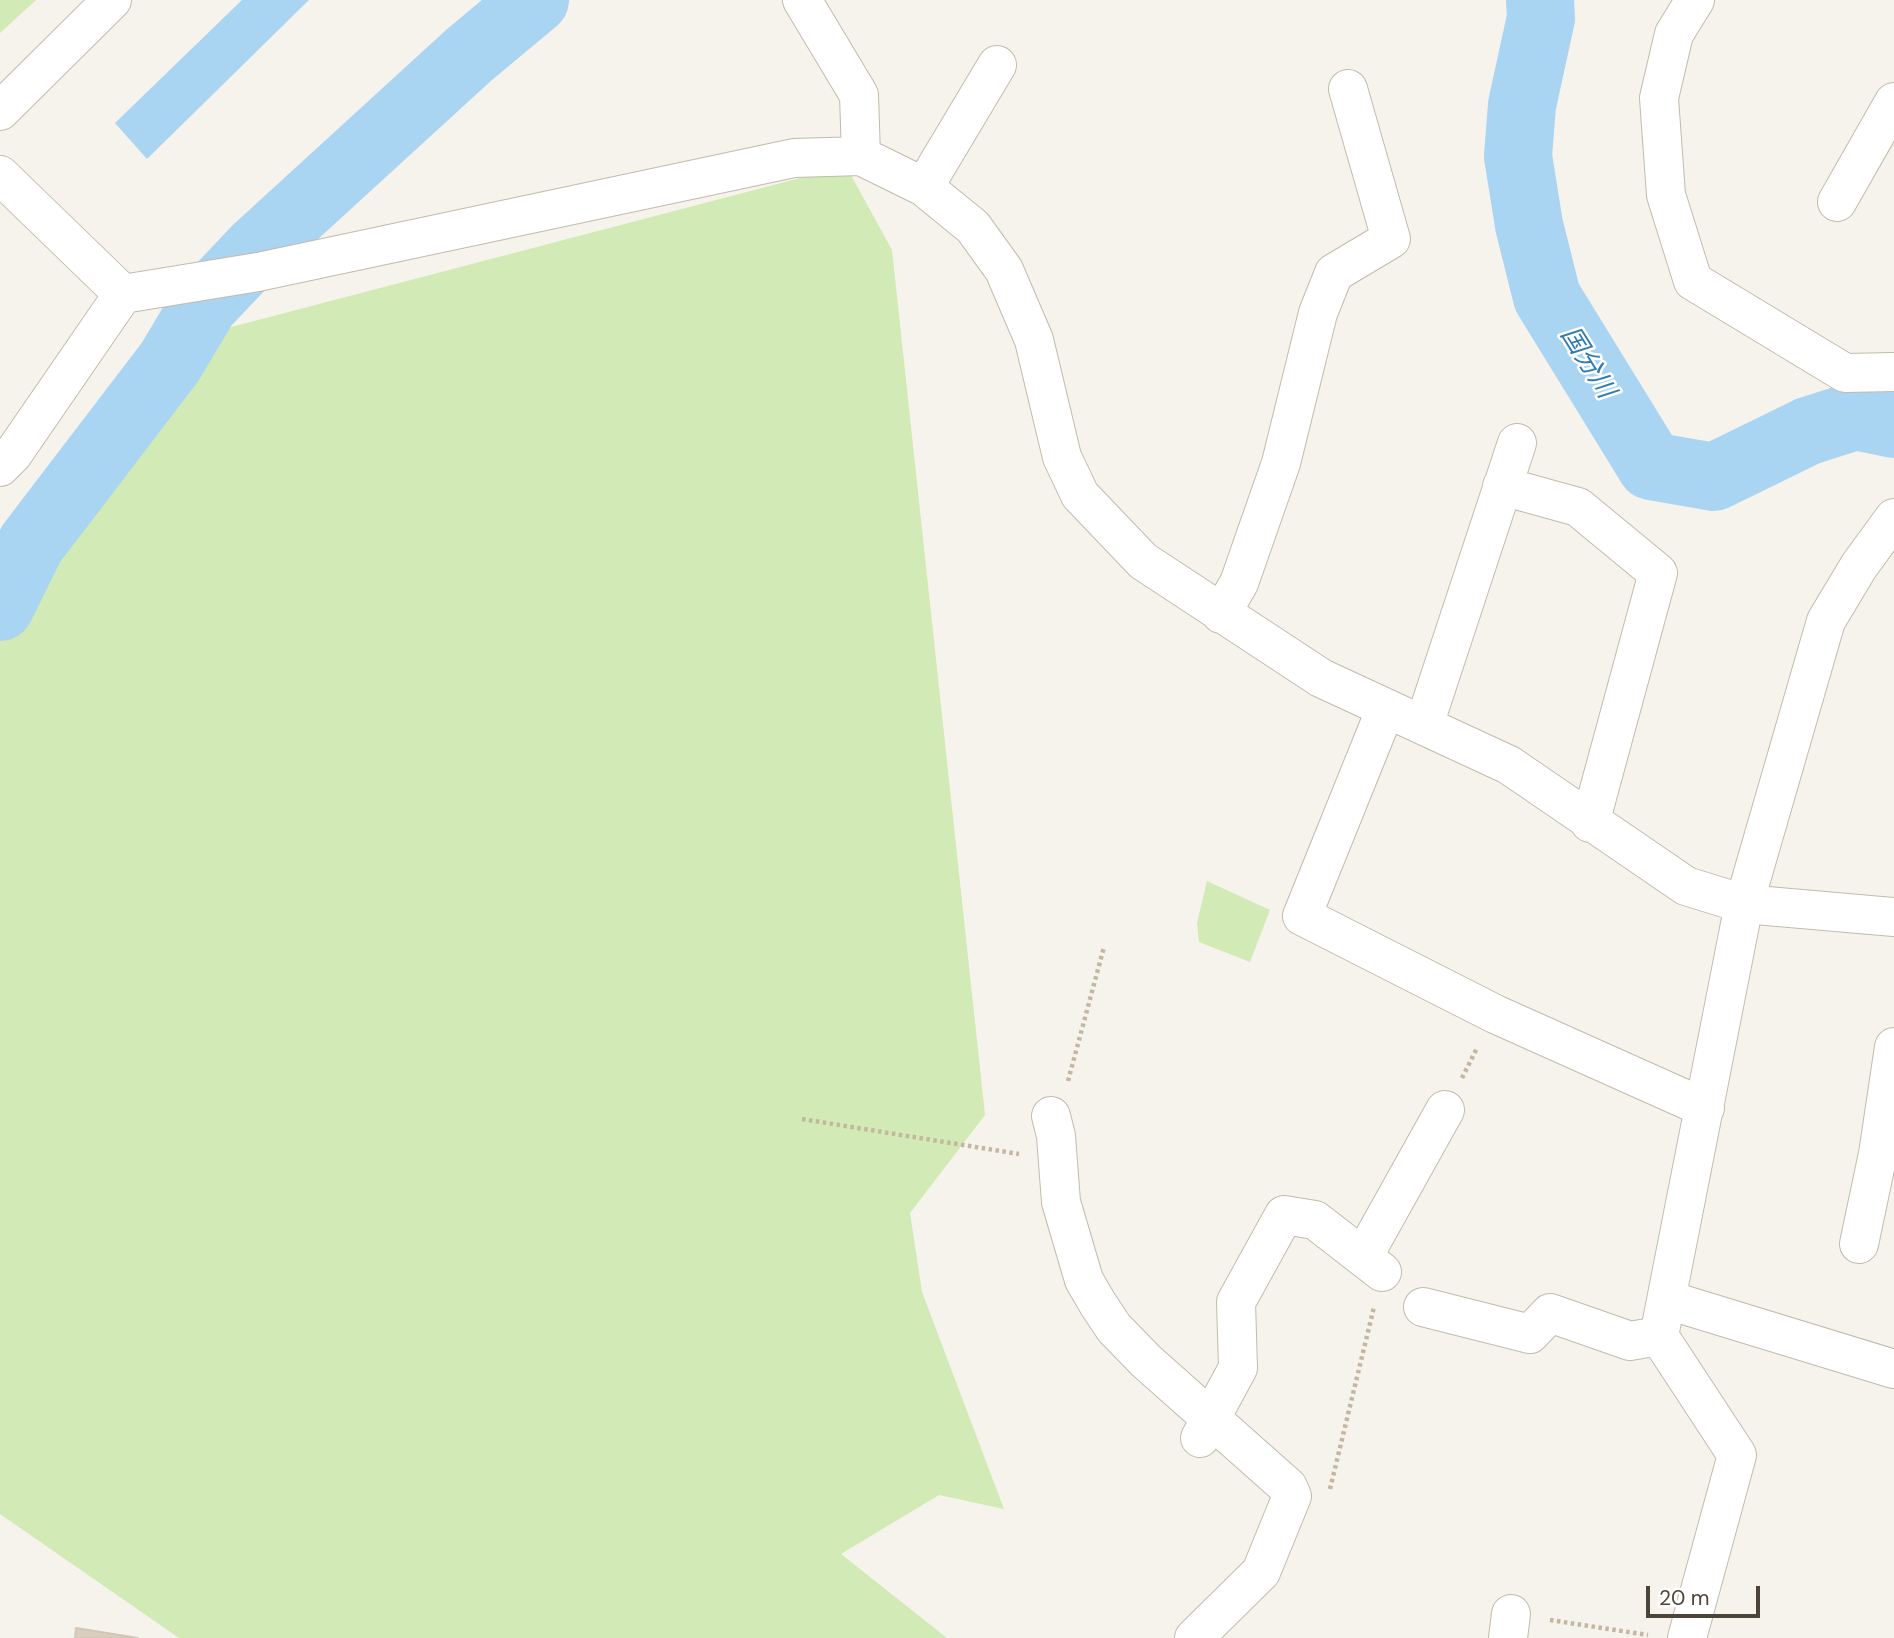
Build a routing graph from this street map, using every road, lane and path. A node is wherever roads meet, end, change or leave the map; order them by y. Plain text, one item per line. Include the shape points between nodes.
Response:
1 (111, 0) edge
2 (802, 0) edge
3 (1695, 0) edge
4 (997, 65) dead end
5 (1348, 89) dead end
6 (1894, 103) edge
7 (0, 111) edge
8 (862, 156) junction
9 (0, 175) edge
10 (924, 187) junction
11 (1837, 202) dead end
12 (123, 294) junction
13 (1894, 372) edge
14 (1517, 443) dead end
15 (0, 467) edge
16 (1502, 486) junction
17 (1894, 518) edge
18 (1221, 614) junction
19 (1386, 708) junction
20 (1424, 725) junction
21 (1590, 823) junction
22 (1744, 904) junction
23 (1894, 917) edge
24 (1104, 947) dead end
25 (1495, 1014) junction
26 (1894, 1047) edge
27 (1705, 1108) junction
28 (1445, 1110) joint
29 (1051, 1116) joint
30 (802, 1119) dead end
31 (1886, 1155) edge
32 (1058, 1161) junction
33 (1859, 1244) dead end
34 (1373, 1264) junction
35 (1423, 1307) dead end
36 (1663, 1318) junction
37 (1894, 1369) edge
38 (1205, 1429) junction
39 (1329, 1493) dead end
40 (1510, 1626) edge
41 (1670, 1637) edge
42 (1194, 1638) edge

1 - 7 street
2 - 8 street via 859,95
3 - 13 street via 1674,34 1659,98 1667,195 1692,281 1845,373
4 - 10 street
5 - 18 street via 1391,239 1335,273 1318,313 1281,463 1239,583
6 - 11 street
8 - 10 street
8 - 12 street via 794,158 258,272
9 - 12 street
10 - 18 street via 973,227 1004,270 1034,340 1062,457 1080,495 1143,561
12 - 15 street
14 - 16 street
16 - 20 street
16 - 21 street via 1578,507 1658,573
17 - 22 street via 1826,621
18 - 19 street via 1321,678
19 - 20 street
19 - 25 street via 1302,916
20 - 21 street via 1508,765
21 - 22 street via 1686,886
22 - 23 street
22 - 27 street
24 - 29 path via 1062,1103
25 - 27 street
25 - 28 path
26 - 31 street
27 - 36 street
28 - 34 street
29 - 32 street
30 - 32 path
31 - 33 street
32 - 38 street via 1061,1202 1084,1280 1114,1328
34 - 38 street via 1315,1220 1284,1215 1236,1302 1238,1368
34 - 39 path
35 - 36 street via 1530,1334 1550,1313 1630,1341
36 - 37 street
36 - 41 street via 1737,1455
38 - 42 street via 1288,1487 1292,1496 1261,1572
40 - 41 path

